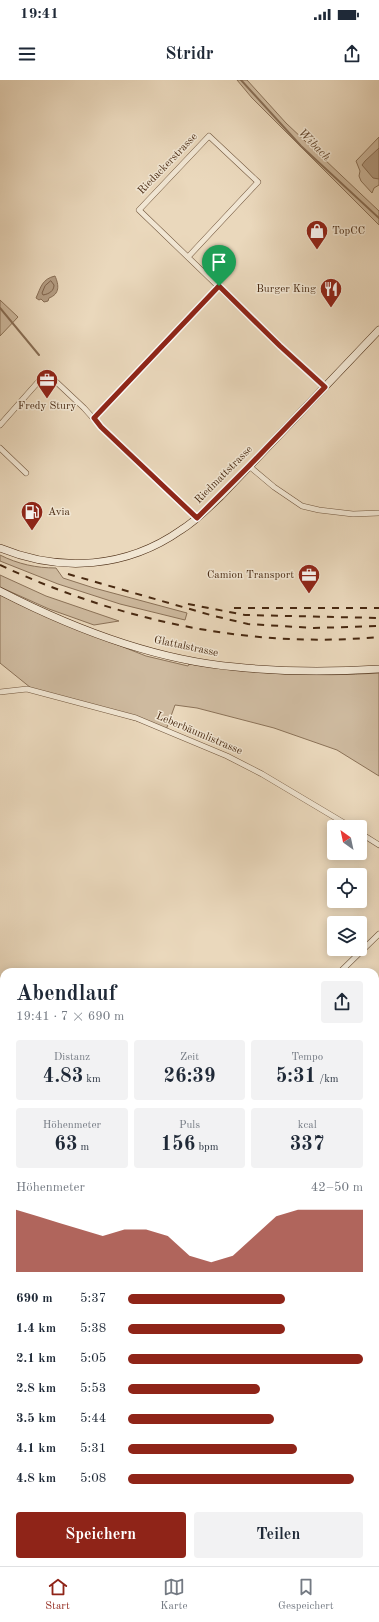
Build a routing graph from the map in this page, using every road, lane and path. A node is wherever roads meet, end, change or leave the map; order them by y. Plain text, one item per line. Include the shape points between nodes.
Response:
1 (188, 257) junction
2 (219, 286) junction
3 (379, 330) edge
4 (325, 387) junction
5 (94, 418) junction
6 (0, 425) edge
7 (0, 448) edge
8 (249, 466) junction
9 (26, 473) dead end
10 (379, 513) edge
11 (197, 518) junction
12 (0, 548) edge
13 (0, 592) edge
14 (379, 669) edge
15 (0, 692) edge
16 (339, 820) edge
17 (367, 837) edge
18 (379, 845) edge
19 (379, 934) edge
20 (344, 968) edge

1 - 1 street, Riedackerstrasse via 258,182 209,136 138,210
1 - 2 street, Riedackerstrasse
2 - 4 street, Riedackerstrasse
2 - 5 street
3 - 4 main road, Riedmattstrasse
4 - 8 main road, Riedmattstrasse
5 - 6 street via 52,378 39,380
5 - 11 street
7 - 9 street
8 - 10 street via 302,506 353,514
8 - 11 main road, Riedmattstrasse
11 - 12 main road, Riedmattstrasse via 178,533 154,546 100,563 47,562
13 - 14 main road, Glattalstrasse via 74,625 150,651 186,660 235,667 286,670
15 - 16 street, Leberbäumlistrasse via 27,689 136,718 227,756
17 - 18 street
19 - 20 street

